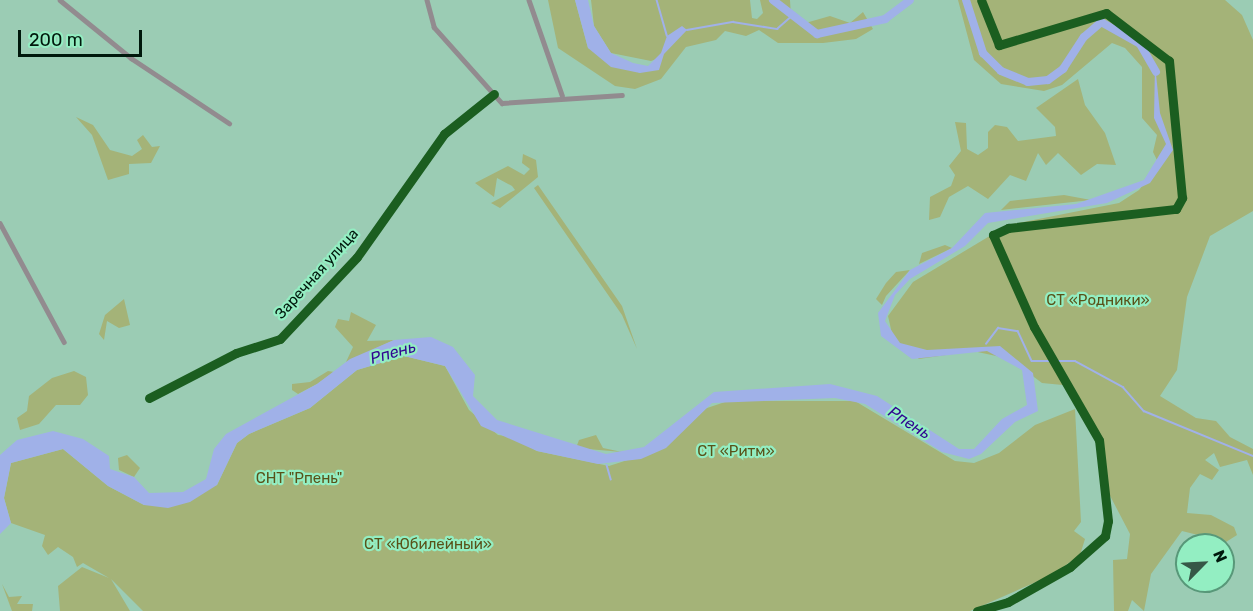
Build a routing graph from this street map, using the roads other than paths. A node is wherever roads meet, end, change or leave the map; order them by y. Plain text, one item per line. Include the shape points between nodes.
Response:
1 (60, 0) edge
2 (427, 0) edge
3 (529, 0) edge
4 (981, 0) edge
5 (494, 94) junction
6 (562, 95) junction
7 (622, 95) dead end
8 (229, 123) dead end
9 (0, 223) edge
10 (64, 342) dead end
11 (149, 398) dead end
12 (977, 611) edge

1 - 8 street via 150,71
2 - 5 street via 434,27
3 - 6 street
4 - 12 street via 999,45 1106,13 1170,61 1182,198 1176,209 1008,228 993,235 1034,327 1099,440 1108,521 1105,536 1070,567 1008,602
5 - 6 street via 511,105
5 - 11 street, Заречная улица via 444,134 357,256 280,339 236,353
6 - 7 street
9 - 10 street

